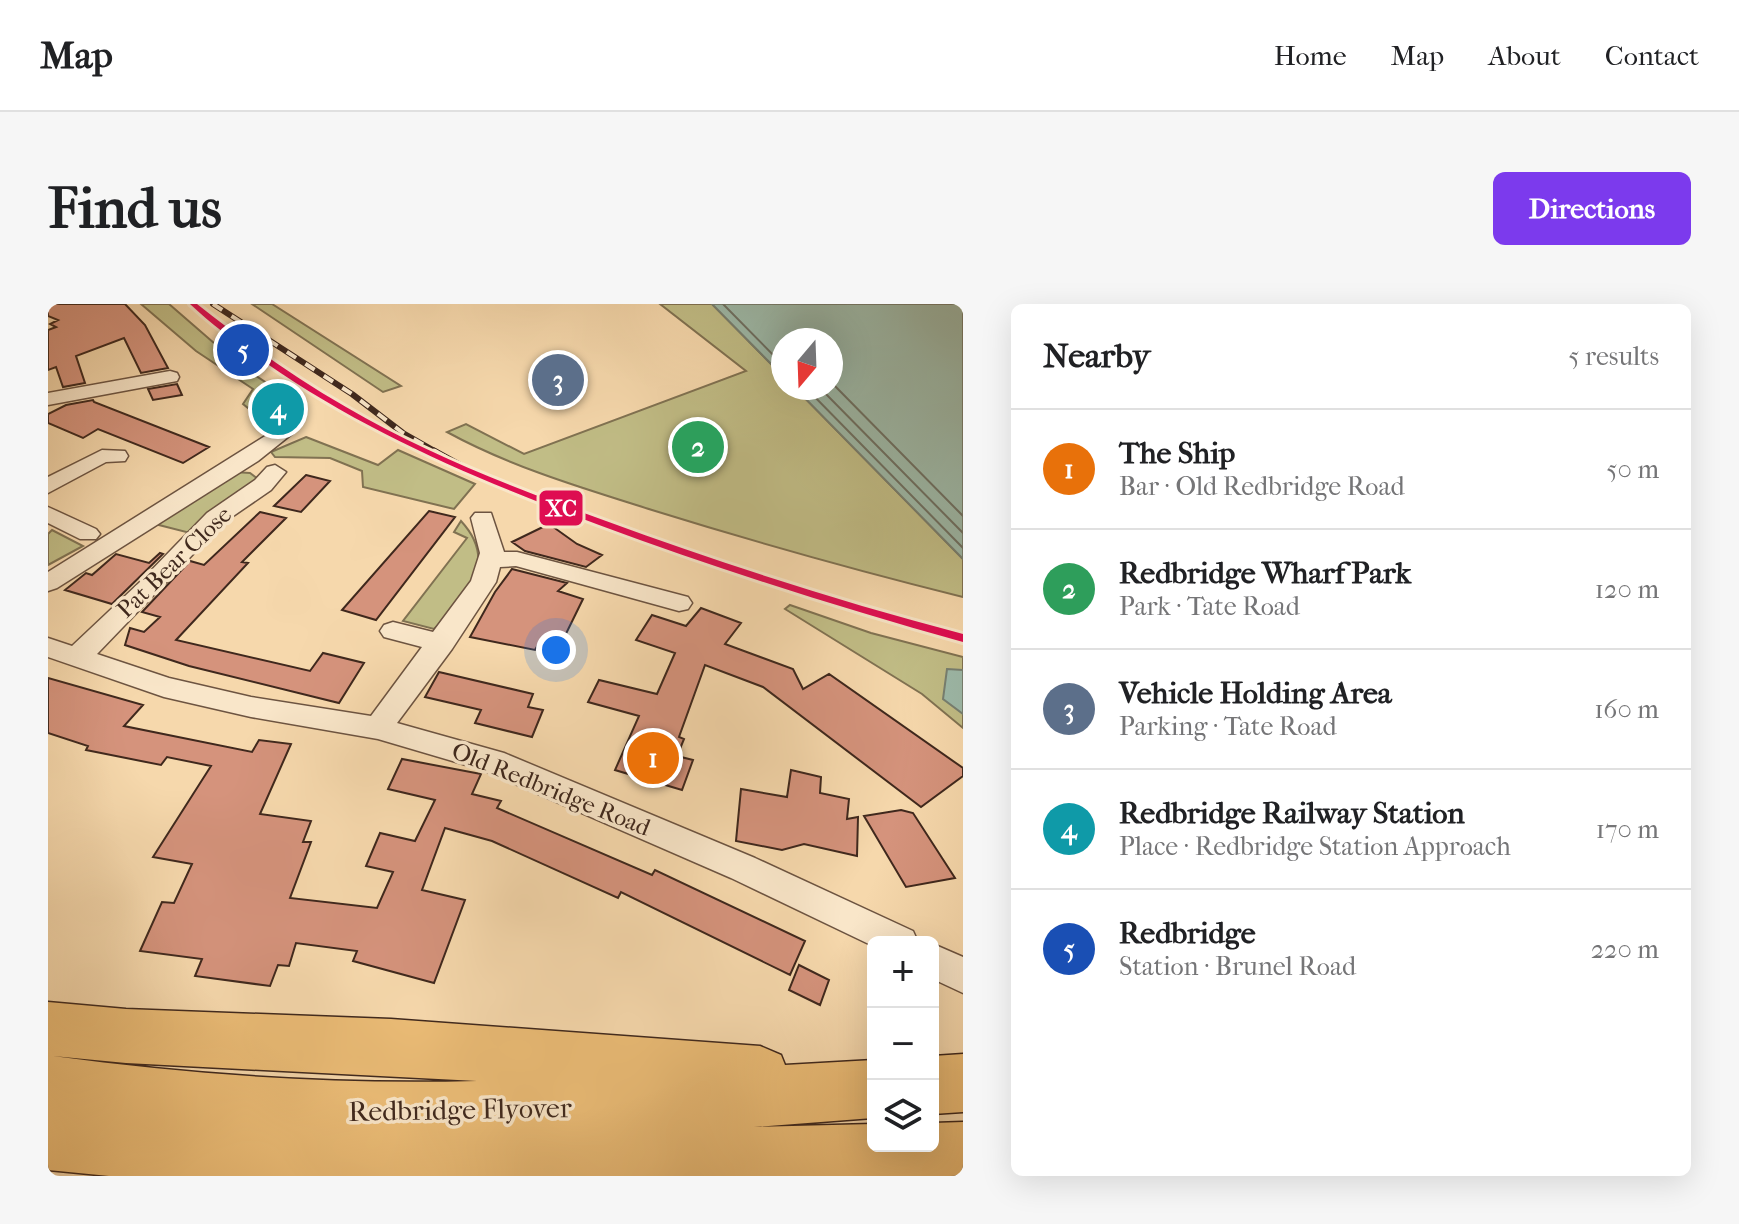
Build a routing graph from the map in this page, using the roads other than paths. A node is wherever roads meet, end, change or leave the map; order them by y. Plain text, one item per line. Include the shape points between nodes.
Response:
1 (170, 377) dead end
2 (48, 399) edge
3 (286, 429) dead end
4 (117, 456) dead end
5 (275, 472) dead end
6 (48, 486) edge
7 (48, 514) edge
8 (483, 518) dead end
9 (88, 534) dead end
10 (491, 560) junction
11 (48, 583) edge
12 (679, 603) dead end
13 (393, 631) dead end
14 (442, 643) junction
15 (62, 652) edge
16 (378, 728) junction
17 (887, 936) edge
18 (939, 963) edge
19 (963, 976) edge
20 (48, 1029) edge
21 (963, 1083) edge
22 (48, 1085) edge
23 (939, 1085) edge
24 (867, 1086) edge
25 (867, 1087) edge
26 (189, 1127) junction
27 (48, 1139) edge
28 (963, 1153) edge
29 (963, 1163) edge
30 (910, 1176) edge

1 - 2 street via 124,377
3 - 11 street
4 - 6 street via 102,456
5 - 15 street, Pat Bear Close via 206,526 161,576
7 - 9 street
8 - 10 street
10 - 12 street via 517,559
10 - 14 street via 483,582
13 - 14 street
14 - 16 street
15 - 16 street, Old Redbridge Road via 164,687
16 - 17 street, Old Redbridge Road via 493,761
18 - 19 street
20 - 24 main road via 573,1059
21 - 23 main road
22 - 26 main road, Redbridge Flyover via 129,1097
25 - 26 main road, Redbridge Flyover via 464,1113 295,1110
26 - 27 main road, Redbridge Flyover
26 - 28 main road, Redbridge Flyover via 273,1161 473,1166
29 - 30 main road

